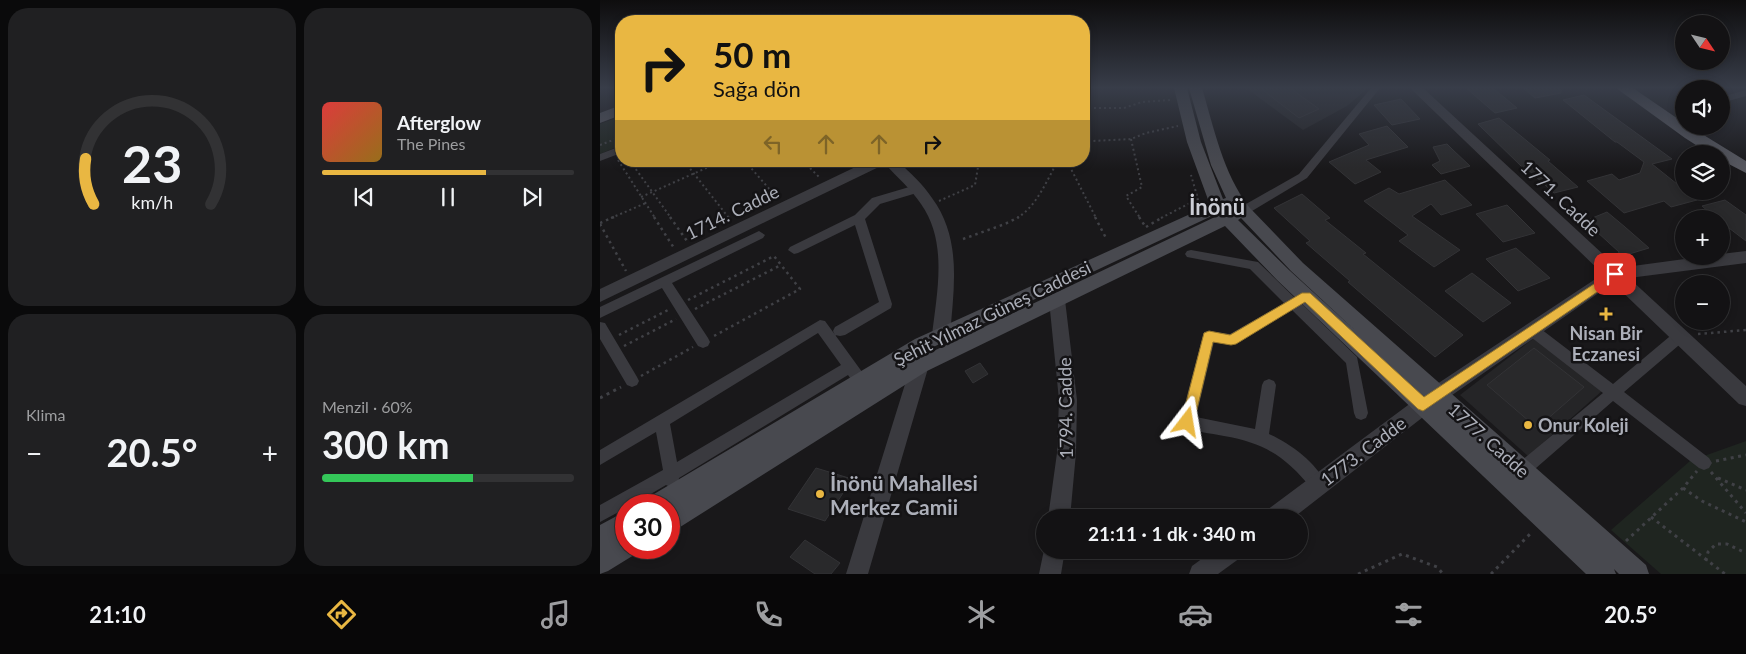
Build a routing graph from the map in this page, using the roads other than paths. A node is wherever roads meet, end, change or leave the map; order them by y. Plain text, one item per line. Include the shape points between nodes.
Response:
1 (1185, 115) edge
2 (1203, 115) edge
3 (1354, 115) edge
4 (1445, 115) edge
5 (1661, 115) edge
6 (1717, 135) edge
7 (615, 152) edge
8 (1746, 153) edge
9 (600, 158) edge
10 (868, 167) edge
11 (896, 167) edge
12 (1746, 168) edge
13 (916, 189) junction
14 (1231, 209) junction
15 (859, 218) junction
16 (759, 235) dead end
17 (794, 250) dead end
18 (1191, 254) dead end
19 (1746, 257) edge
20 (1615, 274) junction
21 (664, 281) junction
22 (1052, 293) junction
23 (600, 296) edge
24 (1299, 300) junction
25 (600, 313) edge
26 (600, 327) edge
27 (1532, 330) junction
28 (840, 331) dead end
29 (941, 334) junction
30 (1688, 335) junction
31 (703, 342) dead end
32 (920, 365) junction
33 (855, 374) junction
34 (632, 381) dead end
35 (1269, 384) dead end
36 (1613, 393) junction
37 (1746, 398) edge
38 (1430, 399) junction
39 (1361, 413) dead end
40 (662, 420) junction
41 (1261, 438) junction
42 (600, 458) edge
43 (1704, 463) road end
44 (1522, 470) junction
45 (671, 474) junction
46 (1318, 484) junction
47 (674, 494) edge
48 (675, 494) edge
49 (1060, 509) edge
50 (1286, 509) edge
51 (600, 514) edge
52 (680, 515) edge
53 (615, 529) edge
54 (600, 538) edge
55 (615, 554) edge
56 (1052, 559) edge
57 (1220, 559) edge
58 (600, 563) edge
59 (857, 574) edge
60 (1050, 574) edge
61 (1200, 574) edge
62 (1604, 574) edge
63 (1637, 574) edge

1 - 14 main road, 1777. Cadde via 1207,181
2 - 14 main road, 1777. Cadde
3 - 14 street via 1305,174
4 - 20 street, 1771. Cadde
5 - 12 main road
6 - 8 main road
7 - 9 street
10 - 23 street, 1714. Cadde
11 - 13 street
13 - 15 street via 876,201
13 - 29 street via 940,224 946,247
14 - 22 main road, Şehit Yılmaz Güneş Caddesi
14 - 22 main road, Şehit Yılmaz Güneş Caddesi via 1148,232
14 - 24 main road, 1777. Cadde
14 - 38 main road, 1777. Cadde via 1297,267
15 - 17 street
15 - 28 street via 886,304
16 - 21 street
18 - 24 street via 1254,265
19 - 20 street, 1773. Cadde
20 - 27 street, 1773. Cadde
20 - 30 street, 1771. Cadde
21 - 25 street
21 - 31 street
22 - 29 main road, Şehit Yılmaz Güneş Caddesi
22 - 32 main road, Şehit Yılmaz Güneş Caddesi
22 - 49 street, 1794. Cadde via 1066,366 1068,414
24 - 38 main road, 1777. Cadde
24 - 39 street via 1352,361
24 - 41 street via 1231,340 1209,336 1187,422
26 - 34 street
27 - 36 street
27 - 38 street, 1773. Cadde
29 - 33 main road, Şehit Yılmaz Güneş Caddesi via 902,355
30 - 36 street
30 - 37 street, 1771. Cadde
32 - 52 main road, Şehit Yılmaz Güneş Caddesi
32 - 59 street
33 - 40 street via 820,325
33 - 45 street
33 - 48 main road, Şehit Yılmaz Güneş Caddesi
35 - 41 street
36 - 43 street
36 - 44 street
38 - 44 main road, 1777. Cadde
38 - 46 street, 1773. Cadde
38 - 62 main road, 1777. Cadde
40 - 42 street
40 - 45 street
41 - 46 street via 1290,456
44 - 63 main road, 1777. Cadde
45 - 47 street
45 - 51 street
46 - 50 street, 1773. Cadde
53 - 54 main road
55 - 58 main road
56 - 60 street
57 - 61 street

